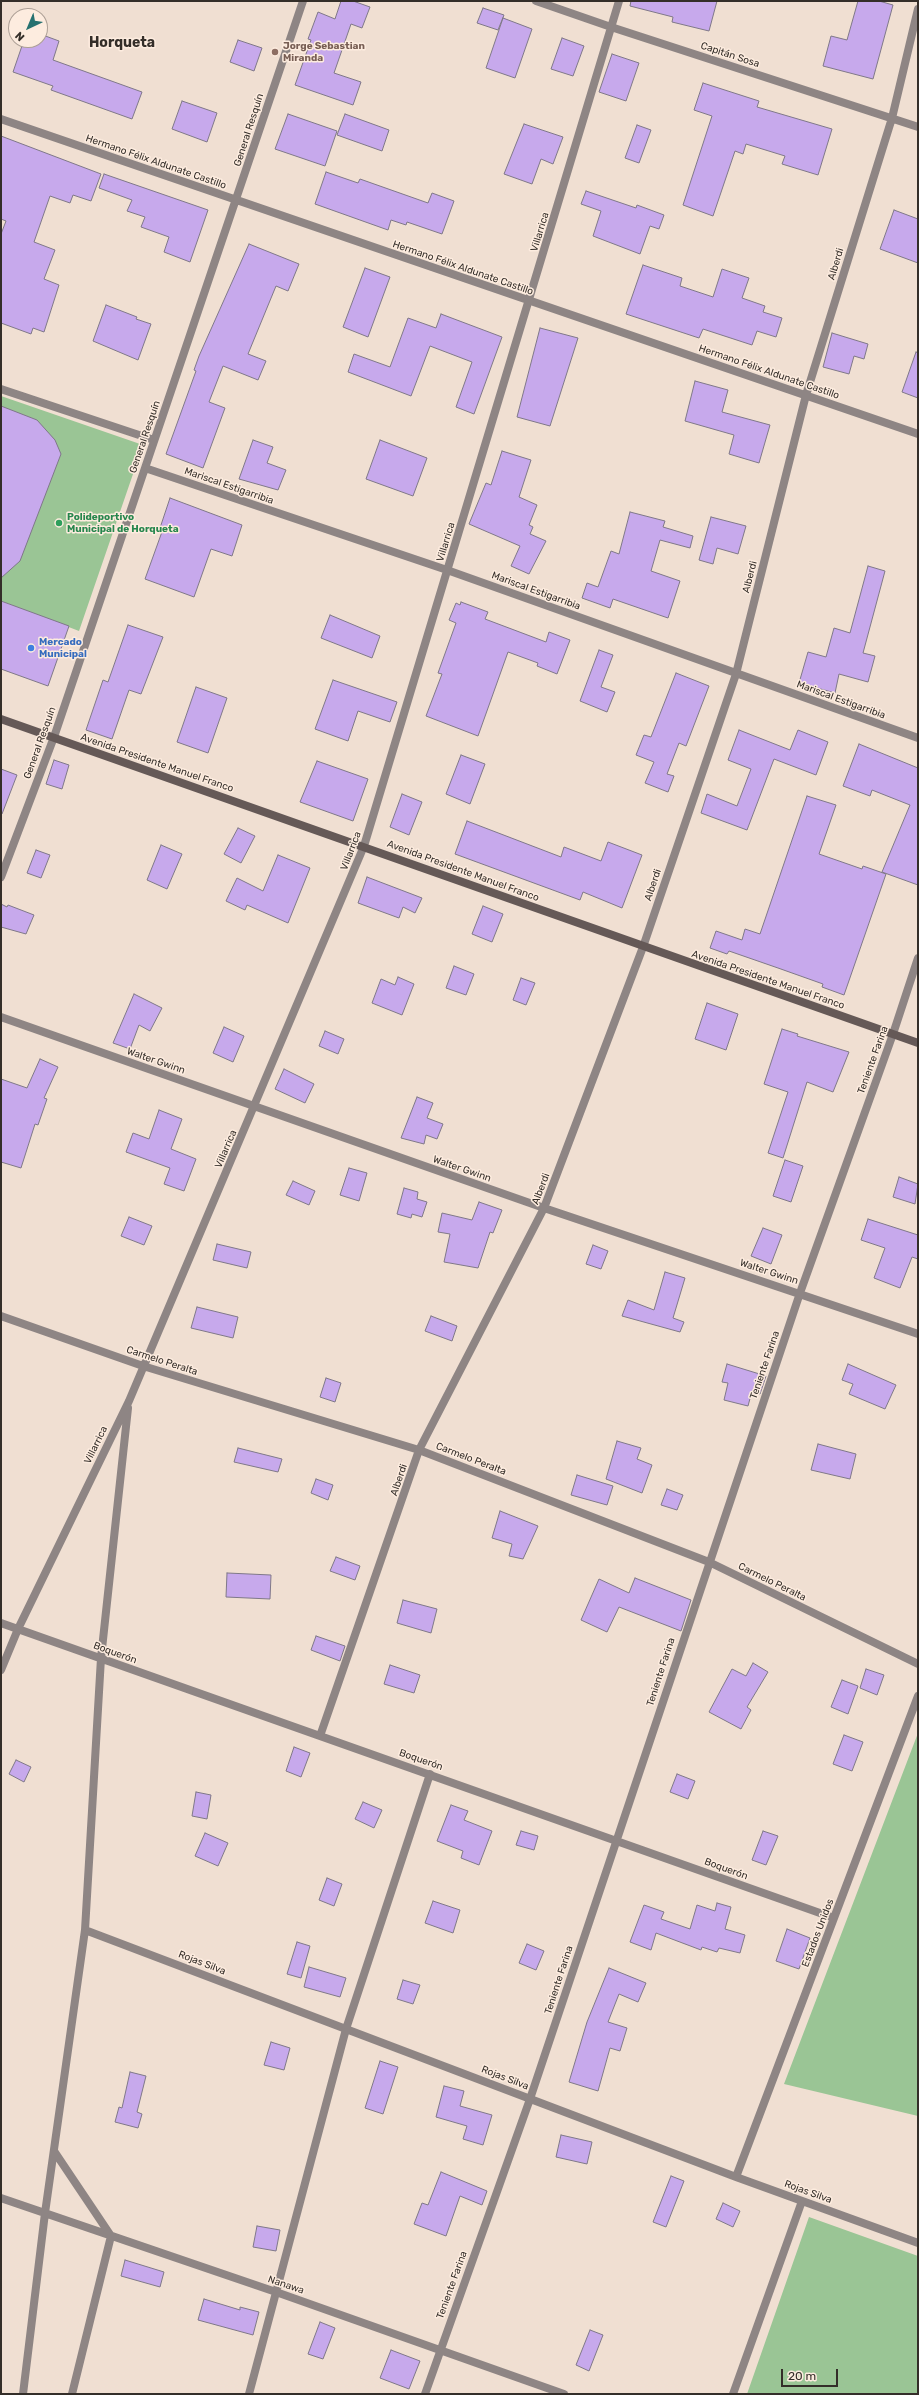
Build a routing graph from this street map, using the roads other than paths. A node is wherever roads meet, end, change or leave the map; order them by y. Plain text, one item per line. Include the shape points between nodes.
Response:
1 (303, 1) edge
2 (536, 1) edge
3 (619, 1) edge
4 (918, 9) edge
5 (611, 27) junction
6 (892, 118) junction
7 (1, 119) edge
8 (918, 127) edge
9 (237, 201) junction
10 (530, 301) junction
11 (1, 390) edge
12 (806, 395) junction
13 (918, 434) edge
14 (154, 440) junction
15 (145, 468) junction
16 (448, 570) junction
17 (736, 674) junction
18 (1, 719) edge
19 (54, 737) junction
20 (918, 738) edge
21 (364, 846) junction
22 (1, 877) edge
23 (643, 946) junction
24 (918, 958) edge
25 (1, 1017) edge
26 (893, 1034) junction
27 (918, 1043) edge
28 (255, 1106) junction
29 (544, 1208) junction
30 (800, 1293) junction
31 (1, 1316) edge
32 (918, 1334) edge
33 (143, 1366) junction
34 (129, 1401) junction
35 (420, 1450) junction
36 (709, 1562) junction
37 (1, 1623) edge
38 (18, 1629) junction
39 (100, 1658) junction
40 (918, 1664) edge
41 (1, 1670) edge
42 (918, 1696) edge
43 (320, 1736) junction
44 (430, 1774) junction
45 (616, 1840) junction
46 (834, 1918) junction
47 (86, 1930) junction
48 (346, 2029) junction
49 (530, 2099) junction
50 (54, 2151) junction
51 (736, 2177) junction
52 (1, 2198) edge
53 (802, 2201) junction
54 (45, 2213) junction
55 (111, 2236) junction
56 (918, 2243) edge
57 (276, 2292) junction
58 (440, 2350) junction
59 (23, 2394) edge
60 (72, 2394) edge
61 (249, 2394) edge
62 (426, 2394) edge
63 (564, 2394) edge
64 (733, 2394) edge

1 - 9 street, General Resquín
2 - 5 street, Capitán Sosa
3 - 5 street, Villarrica
4 - 6 street, Alberdi
5 - 6 street, Capitán Sosa
5 - 10 street, Villarrica
6 - 8 street, Capitán Sosa
6 - 12 street, Alberdi
7 - 9 street, Hermano Félix Aldunate Castillo
9 - 10 street, Hermano Félix Aldunate Castillo
9 - 14 street, General Resquín
10 - 12 street, Hermano Félix Aldunate Castillo
10 - 16 street, Villarrica
11 - 14 street
12 - 13 street, Hermano Félix Aldunate Castillo
12 - 17 street, Alberdi
14 - 15 street, General Resquín
15 - 16 street, Mariscal Estigarribia
15 - 19 street, General Resquín
16 - 17 street, Mariscal Estigarribia
16 - 21 street, Villarrica
17 - 20 street, Mariscal Estigarribia
17 - 23 street, Alberdi
18 - 19 main road, Avenida Presidente Manuel Franco
19 - 21 main road, Avenida Presidente Manuel Franco
19 - 22 street, General Resquín
21 - 23 main road, Avenida Presidente Manuel Franco
21 - 28 street, Villarrica
23 - 26 main road, Avenida Presidente Manuel Franco
23 - 29 street, Alberdi
24 - 26 street, Teniente Farina
25 - 28 street, Walter Gwinn
26 - 27 main road, Avenida Presidente Manuel Franco
26 - 30 street, Teniente Farina
28 - 29 street, Walter Gwinn
28 - 33 street, Villarrica
29 - 30 street, Walter Gwinn
29 - 35 street, Alberdi
30 - 32 street, Walter Gwinn
30 - 36 street, Teniente Farina
31 - 33 street, Carmelo Peralta
33 - 34 street, Villarrica
33 - 35 street, Carmelo Peralta
34 - 38 street, Villarrica
34 - 39 street
35 - 36 street, Carmelo Peralta
35 - 43 street, Alberdi
36 - 40 street, Carmelo Peralta
36 - 45 street, Teniente Farina
37 - 38 street, Boquerón
38 - 39 street, Boquerón
38 - 41 street, Villarrica
39 - 43 street, Boquerón
39 - 47 street
42 - 46 street, Estados Unidos
43 - 44 street, Boquerón
44 - 45 street, Boquerón
44 - 48 street
45 - 46 street, Boquerón
45 - 49 street, Teniente Farina
46 - 51 street, Estados Unidos
47 - 48 street, Rojas Silva
47 - 50 street
48 - 49 street, Rojas Silva
48 - 57 street
49 - 51 street, Rojas Silva
49 - 58 street, Teniente Farina
50 - 54 street
50 - 55 street
51 - 53 street, Rojas Silva
52 - 54 street, Nanawa
53 - 56 street, Rojas Silva
53 - 64 street
54 - 55 street, Nanawa
54 - 59 street
55 - 57 street, Nanawa
55 - 60 street
57 - 58 street, Nanawa
57 - 61 street
58 - 62 street, Teniente Farina
58 - 63 street, Nanawa

